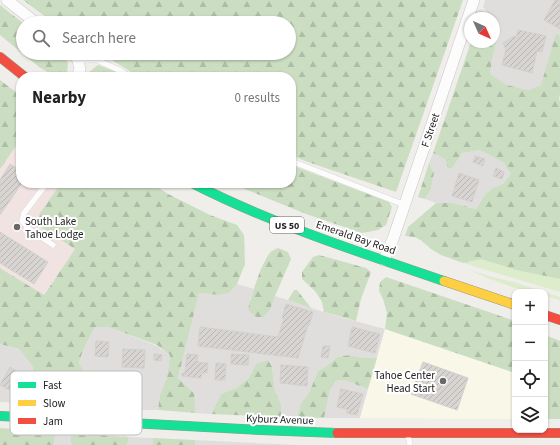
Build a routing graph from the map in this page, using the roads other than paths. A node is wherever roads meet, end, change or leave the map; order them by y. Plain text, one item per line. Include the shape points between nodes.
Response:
1 (7, 0) edge
2 (474, 0) edge
3 (27, 16) edge
4 (0, 56) edge
5 (77, 60) edge
6 (97, 60) edge
7 (19, 72) edge
8 (79, 72) edge
9 (122, 72) edge
10 (296, 163) edge
11 (43, 188) edge
12 (203, 188) edge
13 (405, 205) junction
14 (53, 245) dead end
15 (384, 260) junction
16 (512, 304) edge
17 (548, 316) edge
18 (560, 320) edge
19 (0, 416) edge
20 (10, 417) edge
21 (142, 424) edge
22 (408, 433) junction
23 (560, 433) edge
24 (410, 445) edge

1 - 3 street
2 - 13 street, F Street
4 - 7 main road
5 - 8 street
6 - 9 lane
10 - 13 lane
11 - 14 lane via 24,213 22,221 29,229
12 - 15 main road, Emerald Bay Road / US 50 via 274,220
13 - 15 street, F Street
15 - 16 main road, Emerald Bay Road / US 50
17 - 18 main road
19 - 20 main road, Kyburz Avenue
21 - 22 main road, Kyburz Avenue via 291,432
22 - 23 main road, Kyburz Avenue
22 - 24 lane

